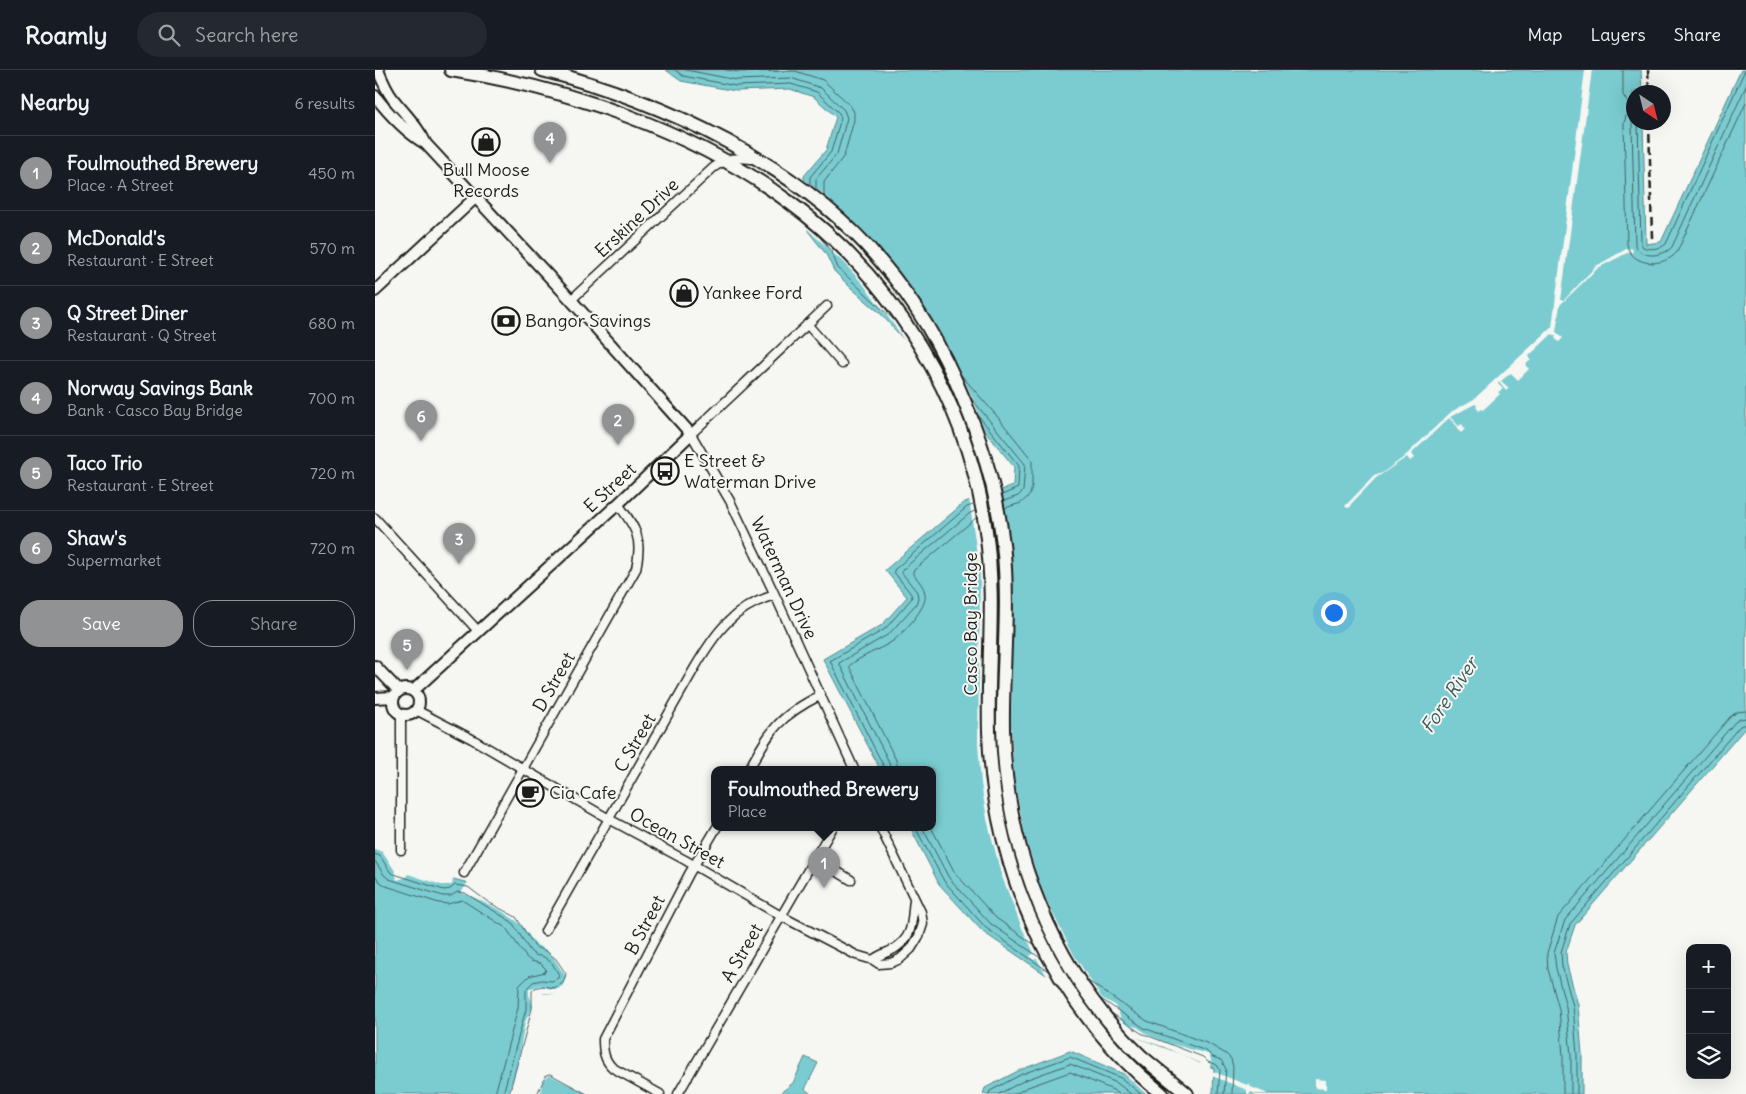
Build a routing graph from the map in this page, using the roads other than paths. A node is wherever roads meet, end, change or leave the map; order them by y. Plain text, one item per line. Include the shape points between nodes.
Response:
1 (378, 70) edge
2 (451, 70) edge
3 (542, 70) edge
4 (375, 96) edge
5 (426, 144) junction
6 (724, 160) junction
7 (760, 161) junction
8 (476, 197) junction
9 (375, 291) edge
10 (571, 300) junction
11 (827, 306) dead end
12 (807, 324) junction
13 (841, 364) dead end
14 (691, 434) junction
15 (618, 504) junction
16 (375, 518) edge
17 (775, 594) junction
18 (479, 632) junction
19 (375, 666) edge
20 (413, 691) junction
21 (396, 694) junction
22 (821, 695) junction
23 (375, 698) edge
24 (416, 710) junction
25 (401, 714) junction
26 (751, 766) edge
27 (854, 766) edge
28 (522, 768) junction
29 (609, 819) junction
30 (715, 831) edge
31 (831, 831) edge
32 (882, 831) edge
33 (401, 850) dead end
34 (815, 858) junction
35 (694, 866) junction
36 (464, 873) dead end
37 (851, 880) dead end
38 (914, 900) junction
39 (781, 916) junction
40 (545, 931) dead end
41 (873, 960) junction
42 (660, 1094) edge
43 (678, 1094) edge
44 (1163, 1094) edge
45 (1187, 1094) edge

1 - 5 street, Waterman Drive via 391,97 421,132
2 - 6 main road, Casco Bay Bridge via 509,80 578,99 647,124
3 - 7 main road, Casco Bay Bridge via 649,106 709,132
4 - 5 street, Waterman Drive via 413,137
5 - 8 street, Waterman Drive
6 - 7 street
6 - 10 street, Erskine Drive
6 - 44 main road, Casco Bay Bridge via 799,209 859,265 911,331 946,395 968,453 986,530 991,588 989,697 992,772 997,810 1017,886 1050,961 1073,996 1126,1060
7 - 45 main road, Casco Bay Bridge via 824,207 881,261 918,310 949,364 987,459 999,517 1006,584 1005,767 1012,815 1027,872 1050,928 1081,982 1140,1055
8 - 9 street
8 - 10 street, Waterman Drive
10 - 14 street, Waterman Drive
11 - 12 street, E Street
12 - 13 street
12 - 14 street, E Street
14 - 15 street, E Street
14 - 17 street, Waterman Drive via 730,501
15 - 18 street, E Street
15 - 28 street, D Street via 636,532 640,551 637,569
16 - 18 street
17 - 22 street, Waterman Drive
17 - 29 street, C Street via 737,613 715,635
18 - 20 street, E Street
19 - 21 street
20 - 21 street via 406,689
20 - 24 street via 419,702
21 - 23 street
21 - 25 street via 393,705
22 - 26 street via 785,716
22 - 27 street, Waterman Drive
24 - 25 street via 409,715
24 - 28 street, Ocean Street
25 - 33 street
28 - 29 street, Ocean Street
28 - 36 street, D Street
29 - 35 street, Ocean Street
29 - 40 street, C Street
30 - 35 street, B Street
31 - 34 street, A Street
32 - 38 street
34 - 37 street
34 - 39 street, A Street
35 - 39 street, Ocean Street
35 - 42 street, B Street via 603,1040 607,1062 613,1068
38 - 41 street via 913,920 905,940
38 - 41 street via 923,924 911,949 891,963 879,964
39 - 41 street, Ocean Street via 847,951
39 - 43 street, A Street

